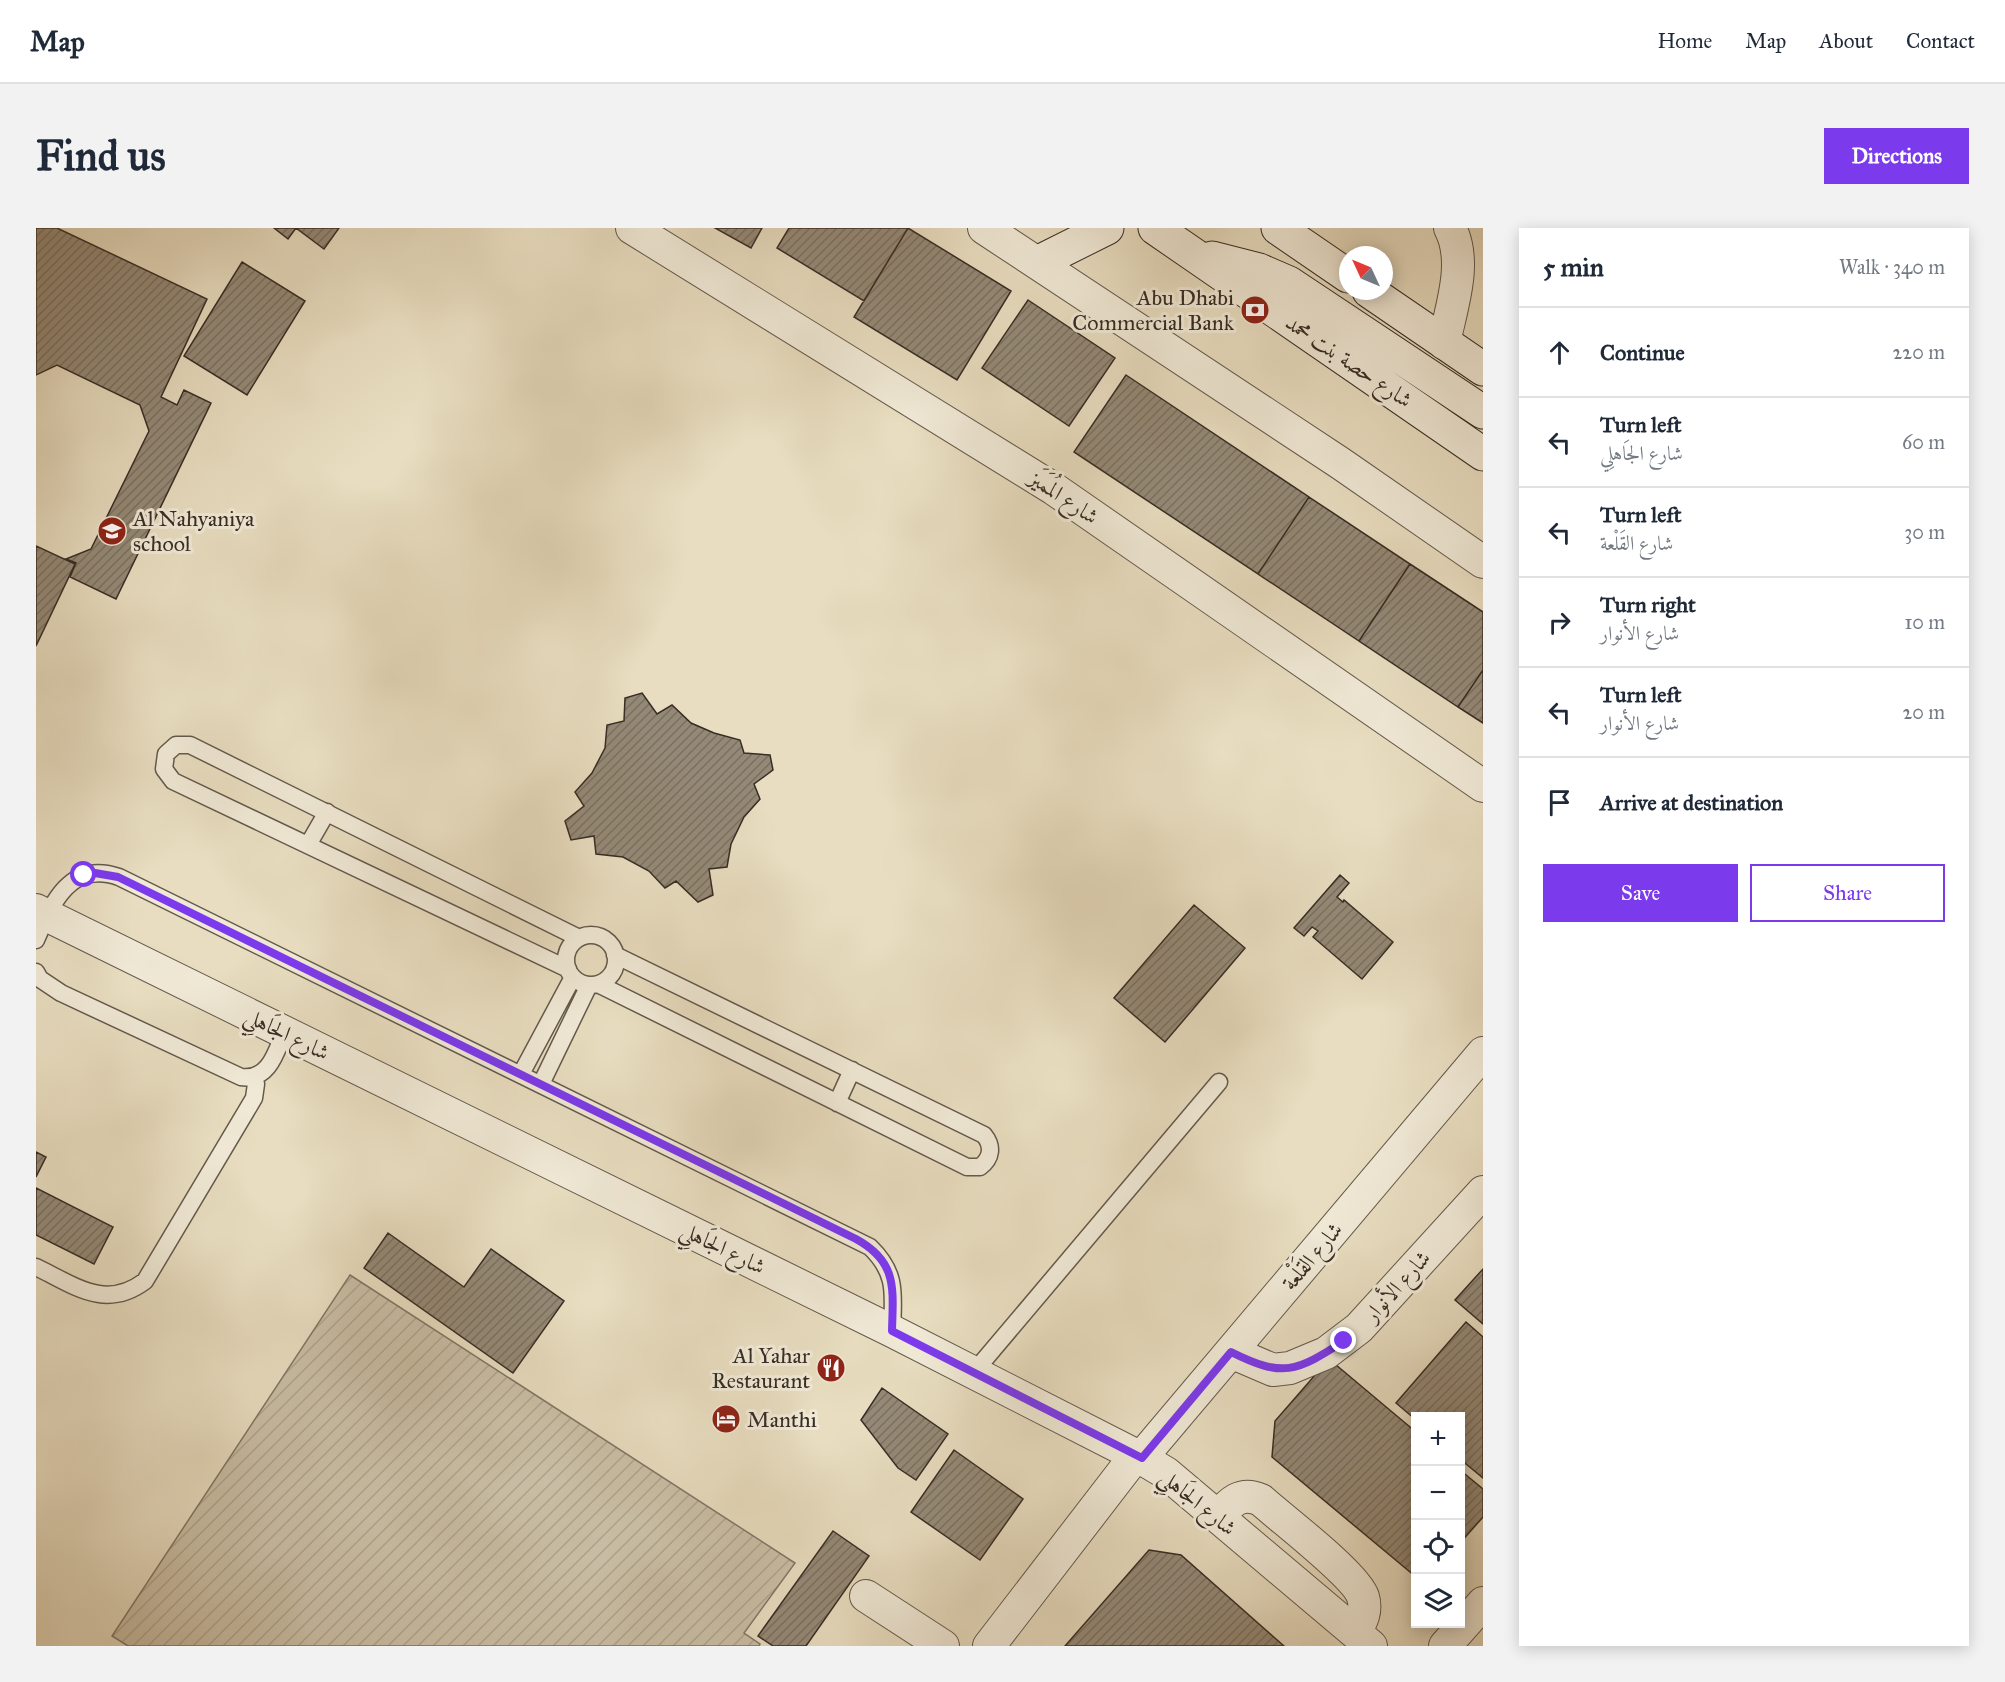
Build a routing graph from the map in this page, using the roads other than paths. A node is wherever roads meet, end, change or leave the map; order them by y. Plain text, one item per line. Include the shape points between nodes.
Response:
1 (632, 228) edge
2 (984, 228) edge
3 (1107, 228) edge
4 (1155, 228) edge
5 (1278, 228) edge
6 (1450, 228) edge
7 (1196, 256) junction
8 (1039, 262) junction
9 (1339, 270) edge
10 (1382, 300) edge
11 (1444, 343) junction
12 (1483, 369) edge
13 (1483, 412) edge
14 (1483, 454) edge
15 (1483, 562) edge
16 (1483, 786) edge
17 (327, 813) junction
18 (308, 845) junction
19 (40, 922) edge
20 (579, 938) junction
21 (615, 955) junction
22 (36, 972) edge
23 (570, 973) junction
24 (593, 984) junction
25 (284, 1032) junction
26 (1483, 1053) edge
27 (852, 1070) junction
28 (521, 1074) junction
29 (253, 1077) junction
30 (1219, 1082) dead end
31 (541, 1084) junction
32 (837, 1103) junction
33 (1483, 1191) edge
34 (36, 1267) edge
35 (892, 1331) junction
36 (1231, 1352) junction
37 (974, 1372) junction
38 (1139, 1457) junction
39 (1218, 1517) junction
40 (866, 1596) dead end
41 (1483, 1603) edge
42 (1363, 1639) edge
43 (943, 1646) edge
44 (989, 1646) edge
45 (1445, 1646) edge

1 - 16 street, شارع المُمَيَز via 1054,489
2 - 8 street
3 - 8 main road
4 - 7 main road, شارع حصة بنت محمد
5 - 9 main road
6 - 11 street via 1458,251 1458,269
7 - 13 main road via 1227,261 1289,283
7 - 14 main road, شارع حصة بنت محمد
8 - 15 street
10 - 11 main road
11 - 12 main road
17 - 18 lane
17 - 18 lane via 190,745 176,745 166,754 164,769 173,781
17 - 20 lane
18 - 23 lane
19 - 25 street, شارع الجَاهلِي
19 - 28 lane via 73,880 108,873
20 - 21 lane via 597,936 612,946
20 - 23 lane via 567,951
21 - 24 lane via 612,972
21 - 27 lane
22 - 29 lane via 61,993 236,1075
23 - 24 lane
23 - 28 lane
24 - 31 lane
24 - 32 lane
25 - 29 lane via 271,1064
25 - 35 street, شارع الجَاهلِي
26 - 36 street, شارع القَلْعة
27 - 32 lane
27 - 32 lane via 984,1135 990,1145 990,1156 980,1167 967,1167
28 - 31 lane
29 - 34 lane via 254,1098 145,1281 132,1290 104,1296 89,1293
30 - 37 lane
31 - 35 lane via 870,1247 881,1258 894,1285
33 - 36 street, شارع الأنوار via 1359,1328 1326,1353 1290,1368 1273,1370
35 - 37 street, شارع الجَاهلِي
36 - 38 street, شارع القَلْعة
37 - 38 street, شارع الجَاهلِي
38 - 39 street, شارع الجَاهلِي via 1166,1473
38 - 44 street, شارع القَلْعة
39 - 42 street, شارع الجَاهلِي
39 - 42 street via 1233,1500 1261,1500 1359,1588 1365,1610
40 - 43 street
41 - 45 street

